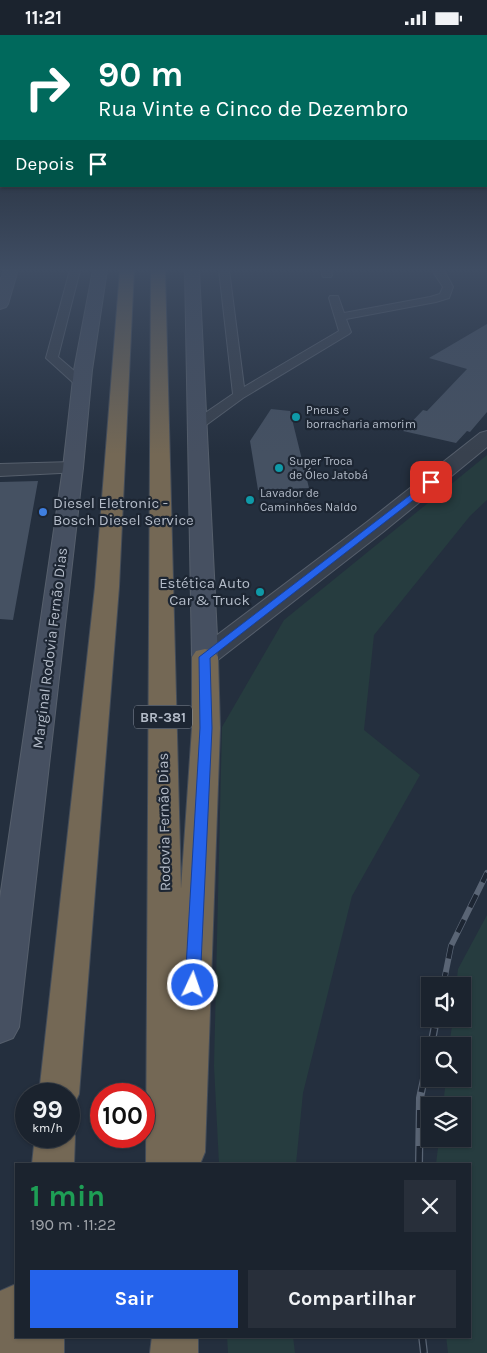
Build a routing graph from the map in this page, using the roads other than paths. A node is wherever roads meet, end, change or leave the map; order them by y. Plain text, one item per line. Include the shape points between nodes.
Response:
1 (59, 332) edge
2 (90, 332) edge
3 (123, 332) edge
4 (159, 332) edge
5 (194, 332) edge
6 (231, 332) edge
7 (345, 332) edge
8 (82, 384) junction
9 (239, 395) junction
10 (197, 425) junction
11 (487, 437) edge
12 (73, 468) junction
13 (0, 470) edge
14 (205, 657) junction
15 (3, 983) edge
16 (0, 1027) edge
17 (60, 1083) edge
18 (168, 1163) edge
19 (184, 1163) edge
20 (15, 1316) edge
21 (41, 1338) edge
22 (169, 1338) edge
23 (175, 1338) edge
24 (11, 1353) edge
25 (40, 1353) edge
26 (169, 1353) edge
27 (174, 1353) edge

1 - 8 lane via 52,358
2 - 8 main road, Marginal Rodovia Fernão Dias
3 - 17 highway via 107,587
4 - 18 highway, Rodovia Fernão Dias / BR-381
5 - 10 main road
6 - 9 lane
7 - 9 lane
8 - 12 main road, Marginal Rodovia Fernão Dias
9 - 10 lane
10 - 14 main road
11 - 14 street
12 - 13 street
12 - 15 main road, Marginal Rodovia Fernão Dias
14 - 19 highway via 206,728
15 - 16 main road, Marginal Rodovia Fernão Dias
20 - 24 highway
21 - 25 highway
22 - 26 highway
23 - 27 highway

